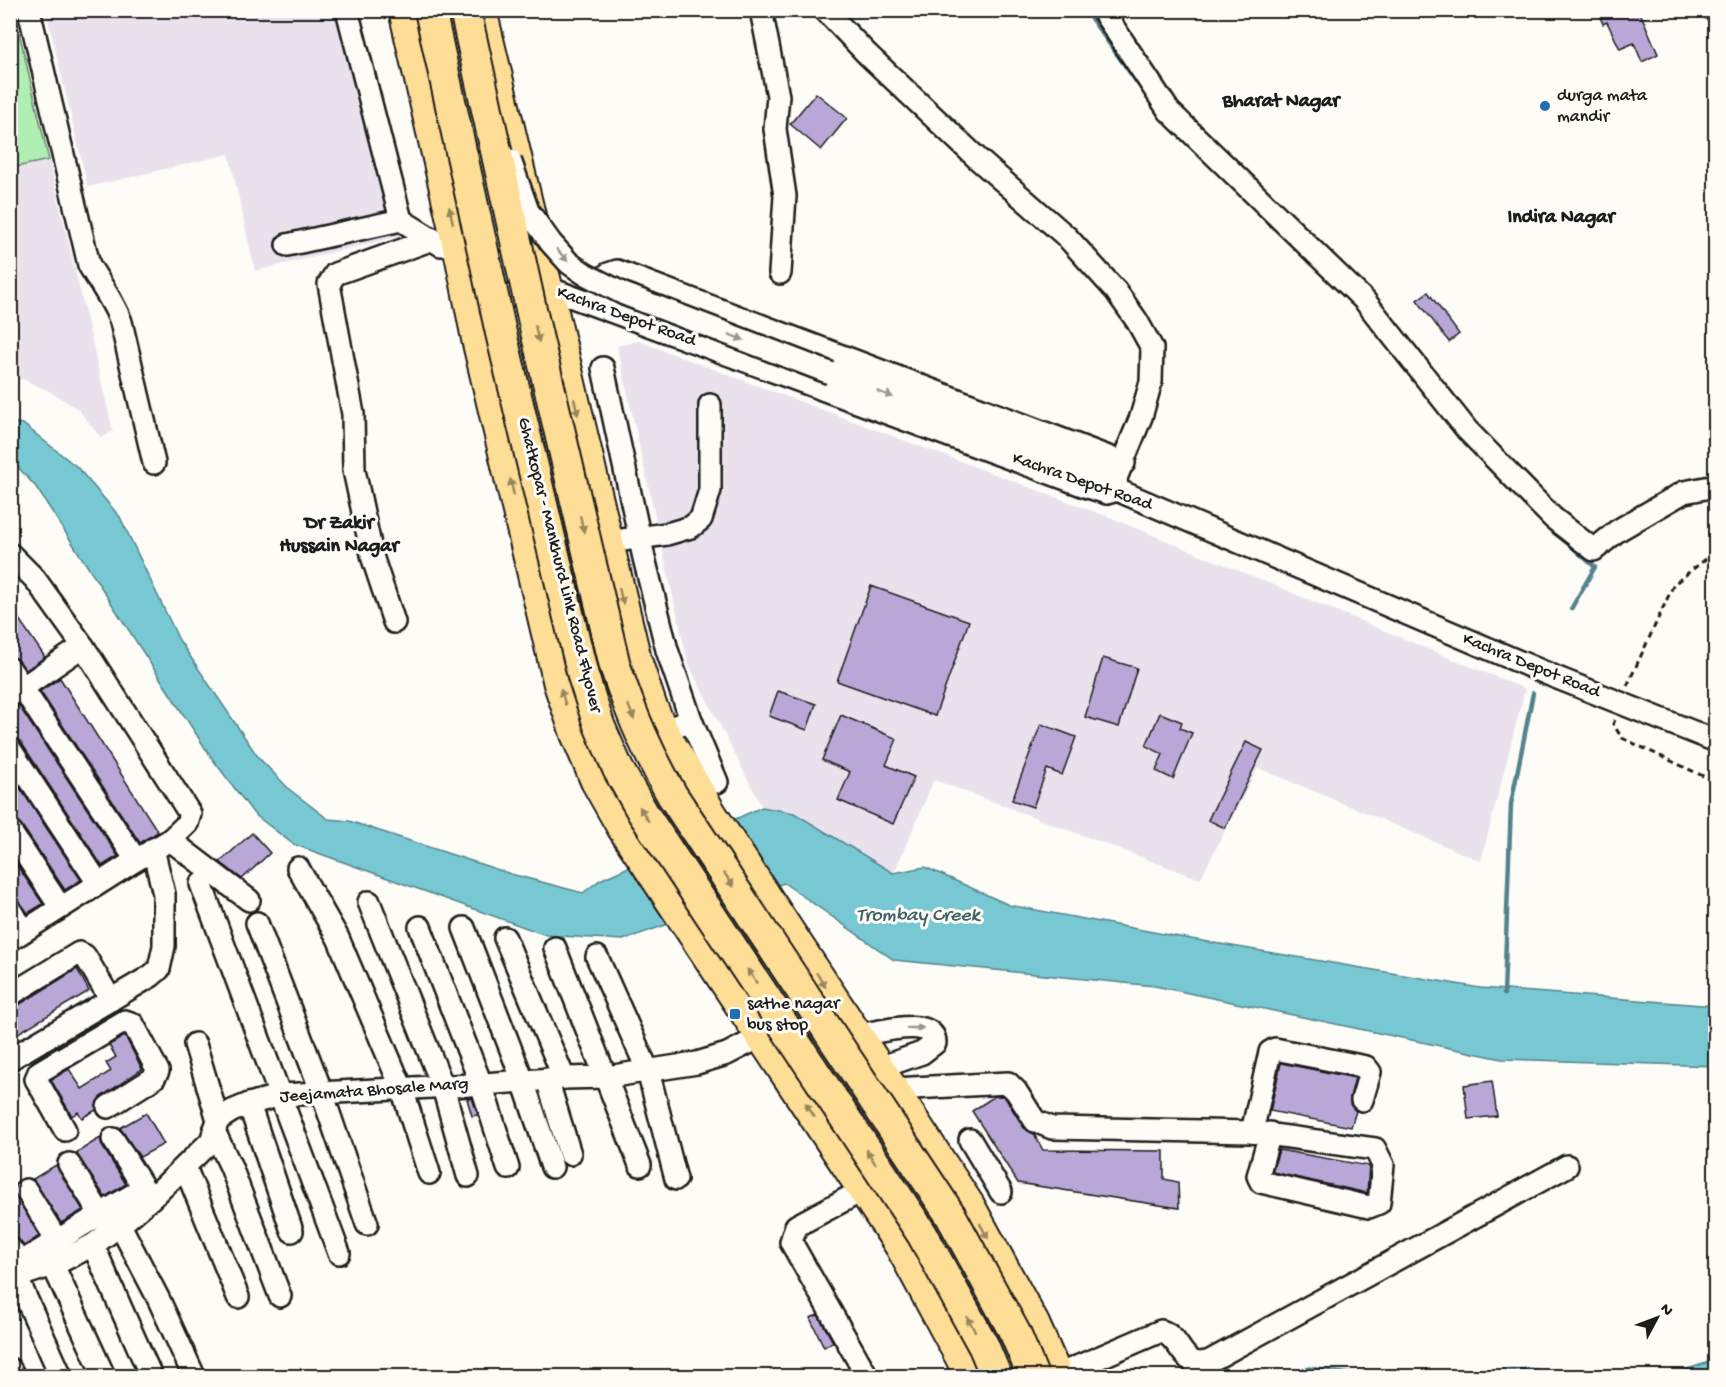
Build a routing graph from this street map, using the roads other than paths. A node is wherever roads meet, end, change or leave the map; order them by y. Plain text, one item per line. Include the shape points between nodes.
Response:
1 (29, 10) edge
2 (347, 10) edge
3 (404, 10) edge
4 (430, 10) edge
5 (465, 10) edge
6 (481, 10) edge
7 (762, 10) edge
8 (825, 10) edge
9 (1102, 10) edge
10 (473, 49) junction
11 (401, 220) junction
12 (433, 239) junction
13 (287, 245) dead end
14 (461, 259) junction
15 (539, 259) junction
16 (780, 273) dead end
17 (548, 288) junction
18 (469, 305) junction
19 (593, 305) junction
20 (603, 368) dead end
21 (710, 405) dead end
22 (154, 463) dead end
23 (1119, 477) junction
24 (1716, 486) edge
25 (640, 538) junction
26 (608, 542) junction
27 (10, 554) edge
28 (394, 622) dead end
29 (666, 644) junction
30 (83, 646) junction
31 (634, 652) junction
32 (10, 669) edge
33 (17, 692) edge
34 (691, 720) junction
35 (663, 731) junction
36 (1716, 741) edge
37 (10, 749) edge
38 (717, 782) dead end
39 (10, 831) edge
40 (153, 849) junction
41 (298, 868) dead end
42 (98, 884) junction
43 (201, 884) dead end
44 (249, 900) dead end
45 (57, 902) dead end
46 (369, 902) dead end
47 (257, 923) dead end
48 (14, 926) edge
49 (420, 927) dead end
50 (464, 928) dead end
51 (505, 938) dead end
52 (555, 948) dead end
53 (597, 957) dead end
54 (10, 995) edge
55 (111, 1000) junction
56 (70, 1024) junction
57 (858, 1035) junction
58 (762, 1036) junction
59 (195, 1044) dead end
60 (82, 1045) junction
61 (10, 1059) edge
62 (648, 1071) junction
63 (607, 1077) junction
64 (555, 1078) junction
65 (886, 1078) junction
66 (523, 1081) junction
67 (481, 1084) junction
68 (442, 1087) junction
69 (402, 1089) junction
70 (322, 1093) junction
71 (281, 1095) junction
72 (1362, 1100) dead end
73 (249, 1104) junction
74 (108, 1107) dead end
75 (216, 1126) junction
76 (65, 1130) dead end
77 (1261, 1133) junction
78 (113, 1139) dead end
79 (970, 1140) dead end
80 (570, 1154) dead end
81 (990, 1162) junction
82 (69, 1164) dead end
83 (640, 1165) dead end
84 (1567, 1166) dead end
85 (185, 1167) junction
86 (552, 1167) dead end
87 (508, 1168) dead end
88 (429, 1173) dead end
89 (468, 1176) dead end
90 (676, 1179) dead end
91 (26, 1190) dead end
92 (863, 1190) junction
93 (1001, 1192) dead end
94 (147, 1194) junction
95 (962, 1194) junction
96 (111, 1223) junction
97 (367, 1224) dead end
98 (292, 1231) dead end
99 (93, 1245) junction
100 (901, 1247) junction
101 (10, 1248) edge
102 (339, 1253) dead end
103 (59, 1254) junction
104 (14, 1279) edge
105 (280, 1296) dead end
106 (238, 1297) dead end
107 (10, 1369) edge
108 (1057, 1376) edge
109 (14, 1377) edge
110 (61, 1377) edge
111 (104, 1377) edge
112 (151, 1377) edge
113 (194, 1377) edge
114 (867, 1377) edge
115 (969, 1377) edge
116 (996, 1377) edge
117 (1033, 1377) edge

1 - 22 street via 89,265 121,322
2 - 11 street
14 -> 3 highway
116 -> 4 highway, Ghatkopar - Mankhurd Link Road Flyover, bridge via 984,1347 922,1234 644,813 618,769 599,725 583,676 501,333
5 - 10 highway, Ghatkopar - Mankhurd Link Road Flyover, bridge
6 - 15 highway
7 - 16 street via 778,96 775,129 785,196
8 - 23 street via 970,152 1067,237 1116,291 1137,321 1152,348 1152,382
9 - 24 street via 1169,111 1365,301 1467,430 1561,524 1594,550 1617,531 1684,492
10 -> 23 street, Ghatkopar - Mankhurd Link Road Flyover, bridge via 528,211 569,263 624,294
10 -> 117 highway, Ghatkopar - Mankhurd Link Road Flyover, bridge via 615,666 631,713 672,795 951,1216 1015,1333
11 - 12 street
11 - 13 street
12 - 14 street
12 - 28 street via 335,274 329,284 353,414 354,470 374,559
14 - 15 street
14 - 18 highway
15 - 17 highway
17 - 18 street, Kachra Depot Road
17 - 19 street, Kachra Depot Road
17 -> 26 highway
58 -> 18 highway via 622,826 596,781 576,734 559,684
19 - 23 street, Kachra Depot Road via 1085,486 1107,493
19 - 23 street via 608,274 617,271
20 - 25 street
21 - 25 street via 710,490 701,519 691,527
23 - 36 street, Kachra Depot Road via 1555,677
25 - 26 street
25 - 29 street
26 -> 31 highway
27 - 30 street via 35,579
29 - 31 street
29 - 34 street
30 - 33 street
30 - 40 street via 190,814 187,824
31 - 35 highway
32 - 33 street
33 - 40 street
34 - 35 street
34 - 38 street
35 -> 57 highway via 711,813
37 - 42 street
39 - 45 street
40 - 42 street
40 - 44 street
40 - 55 street via 164,894 164,946 159,969
41 - 69 street via 338,938
42 - 48 street
43 - 71 street
46 - 68 street
47 - 70 street
49 - 67 street
50 - 66 street
51 - 64 street
52 - 63 street
53 - 62 street
54 - 55 street via 79,953 85,956
55 - 56 street
56 - 60 street
56 - 61 street
57 - 65 highway
57 -> 65 street via 917,1027 928,1029 935,1037 928,1050
58 - 62 street, Jeejamata Bhosale Marg via 727,1054
92 -> 58 highway
59 - 75 street
60 - 74 street via 125,1021 133,1024 158,1071 154,1078
60 - 76 street via 39,1072 36,1079
62 - 63 street, Jeejamata Bhosale Marg
62 - 90 street
63 - 64 street, Jeejamata Bhosale Marg
63 - 83 street
64 - 66 street, Jeejamata Bhosale Marg
64 - 80 street
65 - 77 street via 1008,1083 1035,1121 1052,1128
65 - 95 highway
66 - 67 street, Jeejamata Bhosale Marg
66 - 86 street
67 - 68 street, Jeejamata Bhosale Marg
67 - 87 street
68 - 69 street, Jeejamata Bhosale Marg
68 - 89 street
69 - 70 street, Jeejamata Bhosale Marg
69 - 88 street
70 - 71 street, Jeejamata Bhosale Marg
70 - 97 street
71 - 73 street, Jeejamata Bhosale Marg
71 - 102 street
72 - 77 street via 1370,1072 1366,1067 1275,1049 1270,1052
73 - 75 street, Jeejamata Bhosale Marg via 232,1111
73 - 98 street
75 - 85 street, Jeejamata Bhosale Marg via 211,1141
75 - 105 street
77 - 77 street via 1375,1149 1383,1165 1379,1203 1368,1207 1261,1182
78 - 94 street
79 - 81 street
81 - 93 street
81 - 95 street
82 - 96 street
84 - 108 street via 1210,1361 1193,1362 1170,1334 1161,1331
85 - 94 street, Jeejamata Bhosale Marg
85 - 106 street
91 - 103 street
92 - 100 highway
92 - 114 street via 796,1226 791,1242
94 - 96 street, Jeejamata Bhosale Marg
95 - 100 highway
95 -> 108 highway via 1034,1324
96 - 99 street, Jeejamata Bhosale Marg
96 - 103 street
96 - 113 street via 158,1298
99 - 103 street, Jeejamata Bhosale Marg
99 - 112 street
100 - 115 highway
101 - 103 street via 20,1262
103 - 104 street, Jeejamata Bhosale Marg
103 - 111 street
104 - 110 street
107 - 109 street

